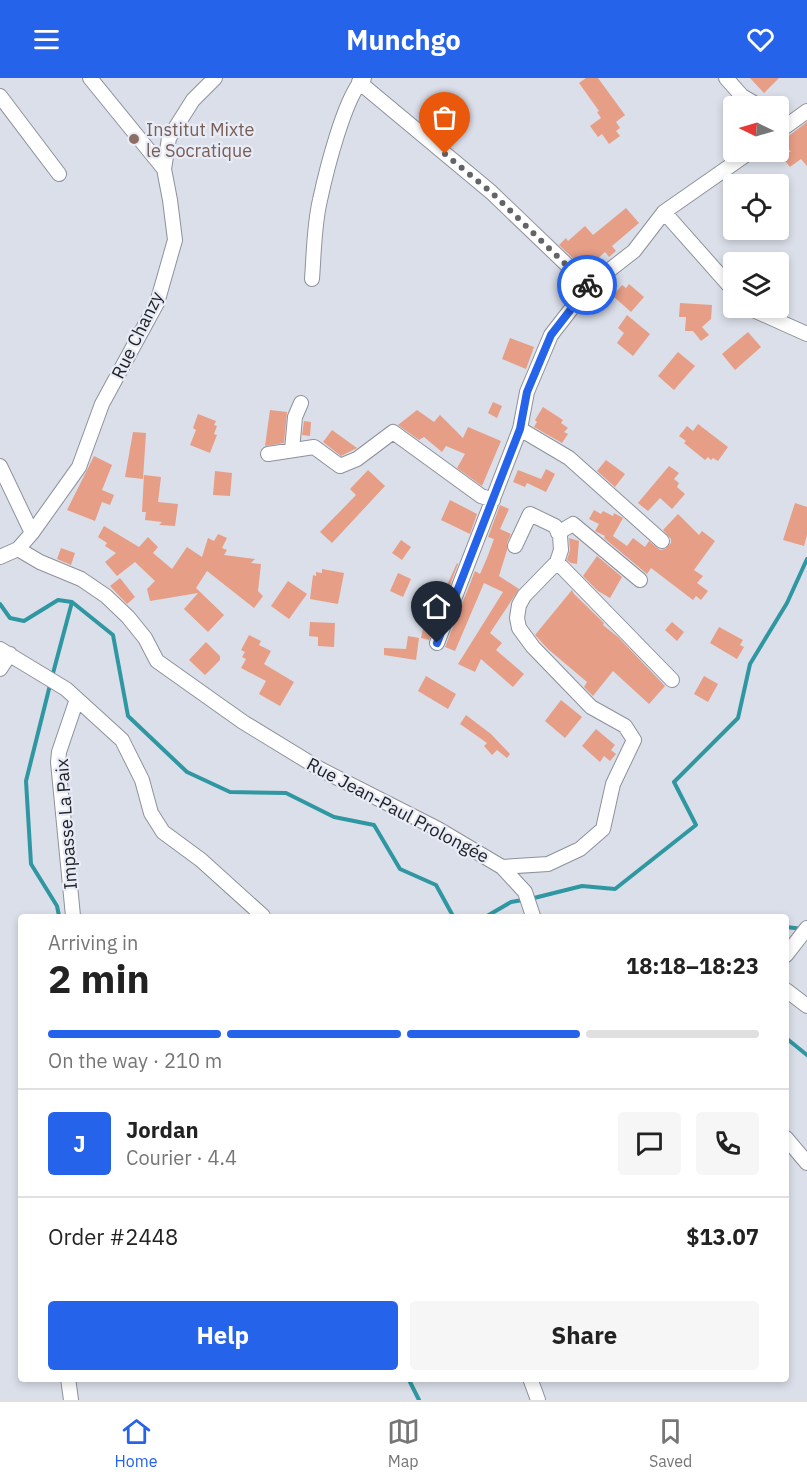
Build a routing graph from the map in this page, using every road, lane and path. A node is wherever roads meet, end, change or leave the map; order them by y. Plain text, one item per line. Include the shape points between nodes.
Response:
1 (90, 78) edge
2 (215, 78) edge
3 (726, 78) edge
4 (362, 80) edge
5 (0, 96) edge
6 (742, 96) edge
7 (807, 111) edge
8 (789, 118) edge
9 (736, 162) edge
10 (164, 169) junction
11 (59, 174) dead end
12 (664, 212) junction
13 (312, 279) dead end
14 (723, 279) edge
15 (589, 286) junction
16 (771, 318) edge
17 (807, 334) edge
18 (301, 404) dead end
19 (520, 429) junction
20 (292, 450) junction
21 (268, 454) dead end
22 (0, 466) edge
23 (493, 500) junction
24 (558, 532) junction
25 (32, 533) junction
26 (662, 541) dead end
27 (516, 546) dead end
28 (18, 549) junction
29 (0, 557) edge
30 (557, 562) junction
31 (640, 580) dead end
32 (437, 643) dead end
33 (5, 652) edge
34 (0, 669) edge
35 (672, 680) dead end
36 (77, 699) junction
37 (502, 867) junction
38 (73, 914) edge
39 (261, 914) edge
40 (532, 914) edge
41 (807, 928) edge
42 (789, 951) edge
43 (789, 992) edge
44 (807, 1006) edge
45 (789, 1141) edge
46 (807, 1162) edge
47 (68, 1382) edge
48 (531, 1382) edge
49 (533, 1398) edge
50 (70, 1400) edge

1 - 10 street
2 - 10 street, Rue Chanzy via 193,100 169,138
3 - 6 street
4 - 13 street via 345,108 319,201
4 - 15 street via 491,192
5 - 11 street
7 - 8 street
9 - 12 street
10 - 25 street, Rue Chanzy via 175,240 157,303 102,404 79,467
12 - 14 street
12 - 15 street via 634,251
15 - 19 street via 551,335 527,392
16 - 17 street
18 - 20 street via 295,417
19 - 23 street
19 - 26 street via 569,458
20 - 21 street
20 - 23 street via 314,447 340,466 357,459 393,432 481,496
22 - 25 street
23 - 32 street
24 - 27 street via 555,526 530,514
24 - 30 street via 561,550
24 - 31 street via 573,524
25 - 28 street, Rue Chanzy
28 - 29 street
28 - 37 street, Rue Jean-Paul Prolongée via 81,579 106,596 145,638 157,661 243,722 320,769 438,829
30 - 35 street
30 - 37 street via 524,596 519,605 519,628 591,706 625,726 634,740 613,784 603,829 580,849 548,864
33 - 34 street
33 - 36 street via 66,688
36 - 38 street, Impasse La Paix via 58,762
36 - 39 street via 122,740 142,780 152,813 164,832
37 - 40 street, Rue Jean-Paul Prolongée via 525,892
41 - 42 street
43 - 44 street
45 - 46 street
47 - 50 street
48 - 49 street

